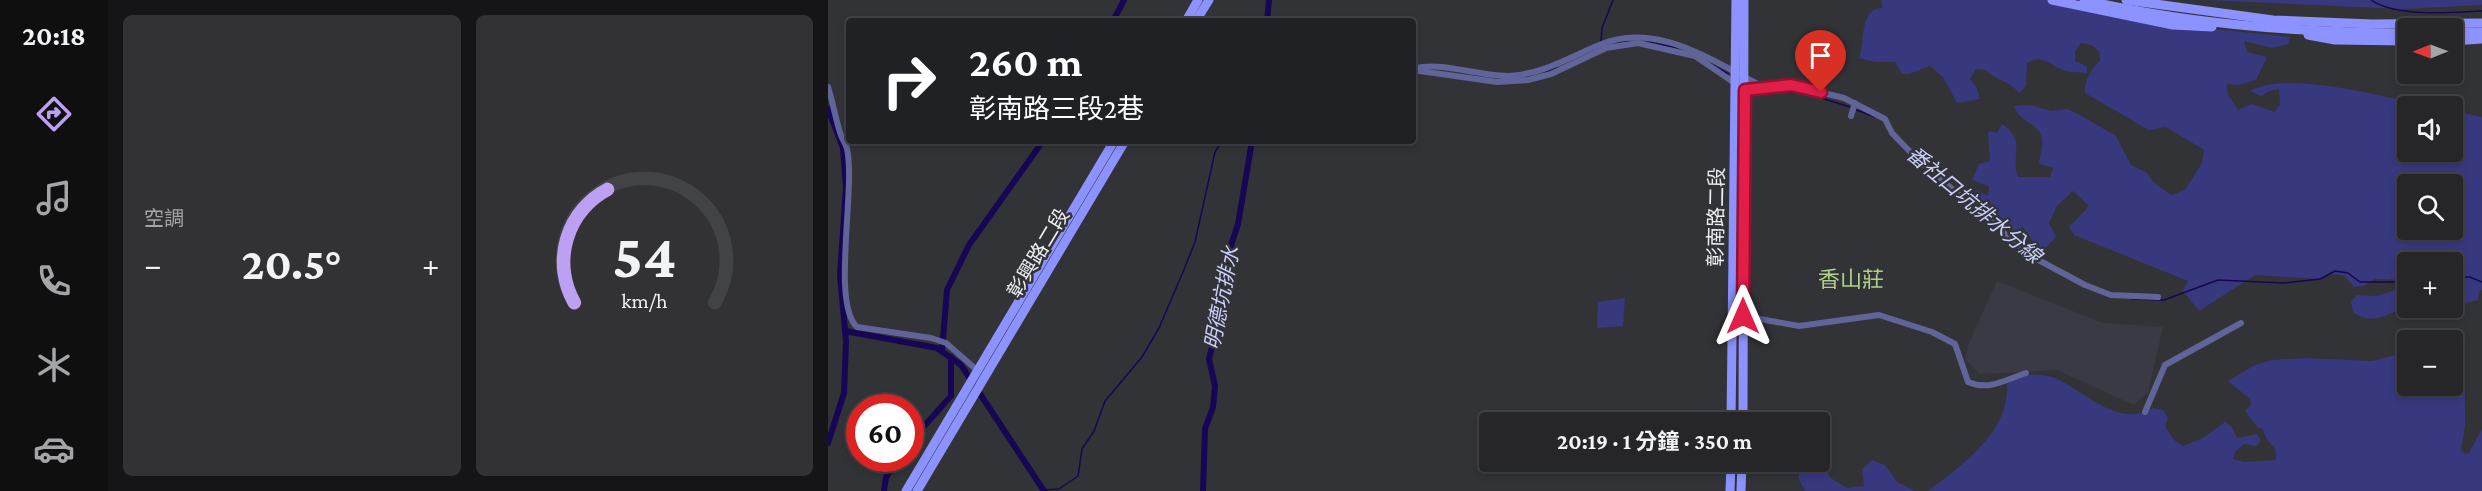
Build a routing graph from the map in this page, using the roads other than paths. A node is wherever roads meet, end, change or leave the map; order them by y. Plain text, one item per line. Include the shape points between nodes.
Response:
1 (1198, 0) edge
2 (1209, 0) edge
3 (1736, 0) edge
4 (1744, 0) edge
5 (2052, 0) edge
6 (2084, 0) edge
7 (2126, 0) edge
8 (2165, 0) edge
9 (2174, 12) junction
10 (2482, 17) edge
11 (1188, 18) edge
12 (1199, 18) edge
13 (2242, 21) junction
14 (2482, 23) edge
15 (2285, 25) junction
16 (2397, 32) edge
17 (2463, 32) edge
18 (2482, 32) edge
19 (2482, 39) edge
20 (2463, 40) edge
21 (2397, 41) edge
22 (1416, 70) edge
23 (1416, 70) edge
24 (1735, 78) junction
25 (1745, 78) junction
26 (828, 87) edge
27 (1764, 87) junction
28 (1745, 90) junction
29 (1855, 104) junction
30 (1851, 116) dead end
31 (1112, 144) edge
32 (1123, 144) edge
33 (2158, 297) dead end
34 (1732, 314) junction
35 (1743, 316) junction
36 (2241, 323) dead end
37 (978, 371) junction
38 (2026, 374) dead end
39 (1731, 412) edge
40 (1743, 412) edge
41 (2145, 412) dead end
42 (1731, 472) edge
43 (1742, 472) edge
44 (906, 491) edge
45 (917, 491) edge
46 (1730, 491) edge
47 (1741, 491) edge

1 - 11 main road
2 - 12 main road
3 - 24 main road, 彰南路二段
4 - 25 main road, 彰南路二段
5 - 13 main road via 2173,24
6 - 9 main road
7 - 9 main road
8 - 13 main road
9 - 13 main road
10 - 15 main road via 2313,18
13 - 15 main road
14 - 15 main road
15 - 16 main road
15 - 21 main road via 2335,39
17 - 18 main road
19 - 20 main road
22 - 24 street via 1497,82 1540,77 1606,48 1638,43 1695,56
23 - 24 street via 1431,67 1507,76 1535,74 1601,44 1639,38 1685,46
24 - 25 street
24 - 28 street
24 - 34 main road, 彰南路二段
25 - 27 street
25 - 28 main road, 彰南路二段
26 - 37 street via 847,148 851,190 845,279 848,313 853,323 857,327 946,343
27 - 28 street
27 - 29 street via 1807,87
28 - 35 main road, 彰南路二段
29 - 30 street
29 - 33 street via 1885,119 1917,159 2031,256 2111,295
31 - 37 main road, 彰興路二段
32 - 45 main road, 彰興路二段
34 - 35 main road
34 - 39 main road, 彰南路二段
35 - 38 street via 1799,326 1879,315 1932,332 1955,344 1968,382 1979,387
35 - 40 main road, 彰南路二段
36 - 41 street via 2165,365
37 - 44 main road, 彰興路二段
42 - 46 main road
43 - 47 main road

